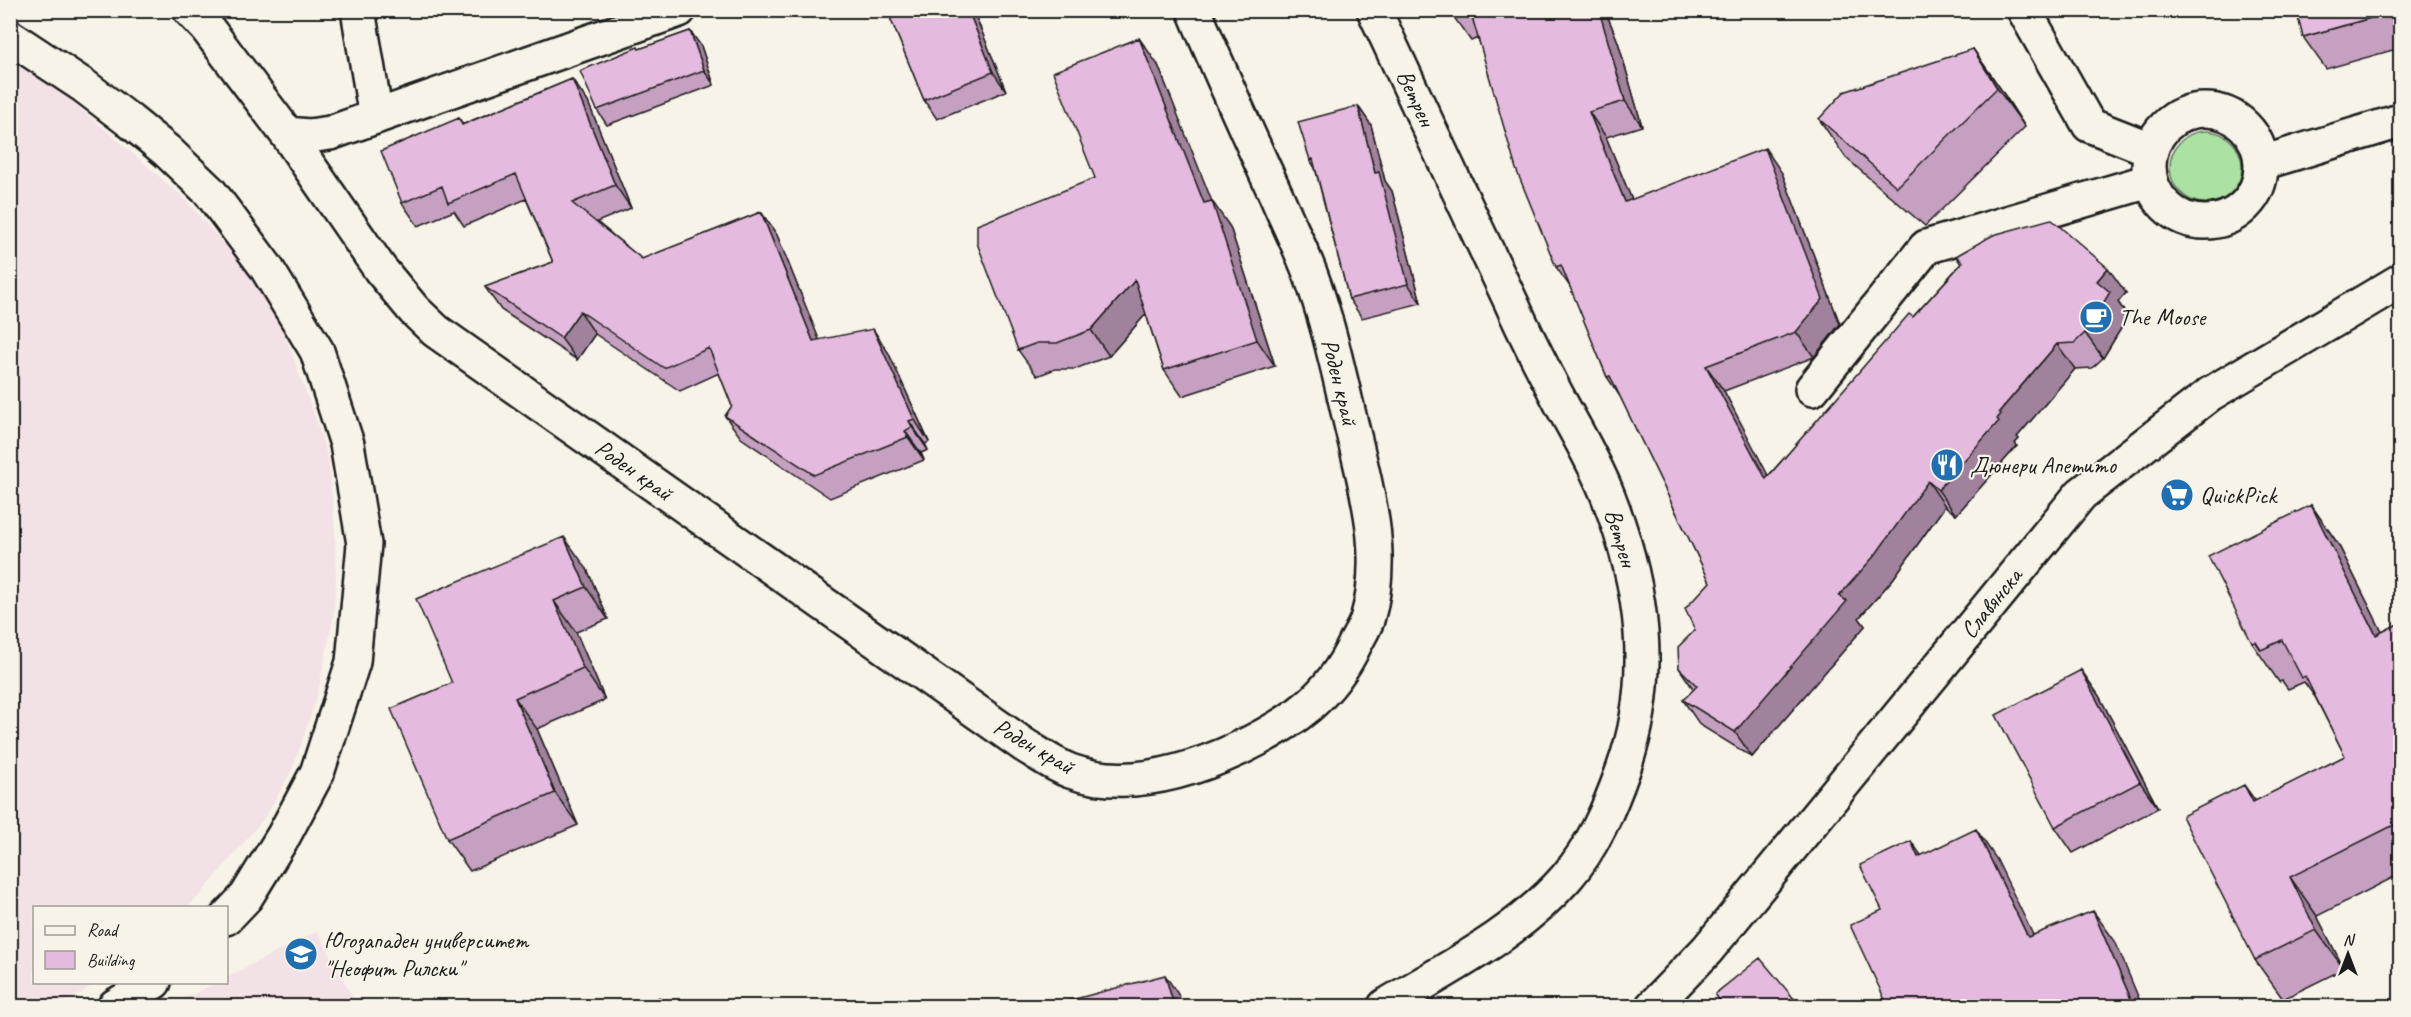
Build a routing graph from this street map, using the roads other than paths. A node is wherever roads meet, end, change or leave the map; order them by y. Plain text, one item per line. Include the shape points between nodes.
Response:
1 (190, 10) edge
2 (358, 10) edge
3 (679, 10) edge
4 (1194, 10) edge
5 (1374, 10) edge
6 (2024, 10) edge
7 (10, 37) edge
8 (376, 117) junction
9 (2400, 121) edge
10 (287, 134) junction
11 (2262, 163) junction
12 (2149, 165) junction
13 (2400, 281) edge
14 (1812, 389) dead end
15 (228, 916) edge
16 (151, 984) edge
17 (115, 1006) edge
18 (1385, 1006) edge
19 (1653, 1006) edge

1 - 10 street, Роден край
2 - 8 street
3 - 8 street
4 - 10 street, Роден край via 1311,274 1361,465 1376,555 1366,621 1345,665 1320,696 1255,741 1194,766 1156,776 1119,779 1085,775 1068,771 1024,745 436,331 380,269
5 - 18 street, Ветрен via 1512,304 1608,494 1632,574 1643,654 1641,701 1626,761 1598,830 1567,877 1532,912 1491,944
6 - 12 street via 2089,124
7 - 15 street via 130,121 210,192 266,267 317,351 347,444 364,544 353,662 317,773 246,897
8 - 10 street via 330,133
9 - 11 street
11 - 12 street via 2253,135 2229,114 2197,109 2168,122
11 - 12 street via 2257,188 2242,210 2217,222 2190,222 2166,208
12 - 14 street via 1926,247
13 - 19 street, Славянска via 2210,394 2081,494 1707,950
16 - 17 street

